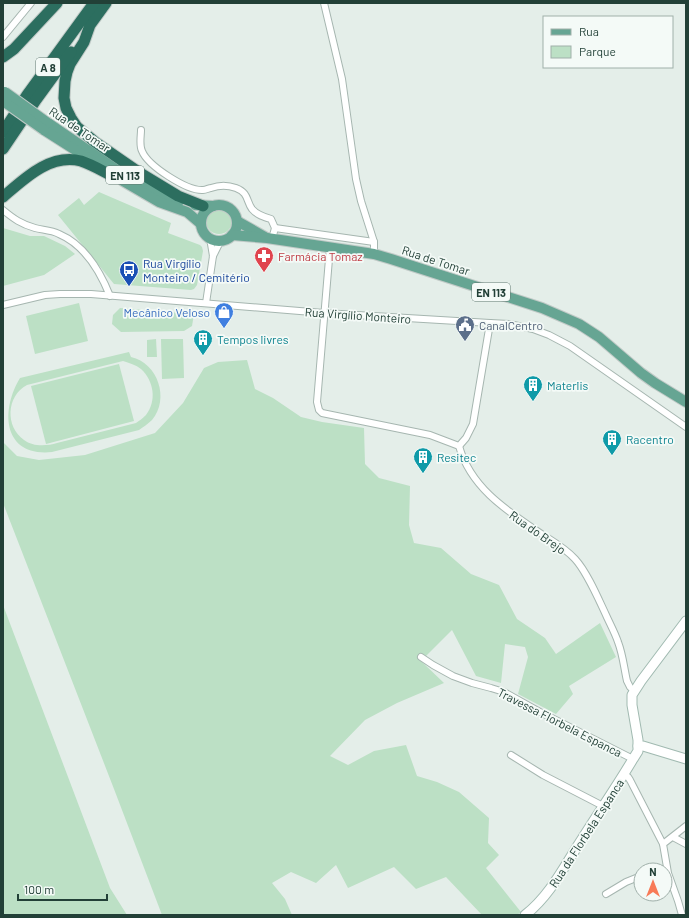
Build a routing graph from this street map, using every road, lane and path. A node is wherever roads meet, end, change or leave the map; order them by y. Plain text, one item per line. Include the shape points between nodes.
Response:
1 (31, 3) edge
2 (57, 3) edge
3 (94, 3) edge
4 (106, 3) edge
5 (324, 3) edge
6 (90, 26) junction
7 (3, 37) edge
8 (3, 57) edge
9 (4, 95) edge
10 (46, 127) junction
11 (141, 130) dead end
12 (3, 132) edge
13 (3, 149) edge
14 (115, 177) junction
15 (3, 197) edge
16 (208, 206) junction
17 (3, 210) edge
18 (237, 221) junction
19 (201, 224) junction
20 (275, 228) junction
21 (232, 235) junction
22 (210, 238) junction
23 (269, 238) junction
24 (221, 240) junction
25 (374, 242) junction
26 (330, 247) junction
27 (374, 254) junction
28 (213, 256) junction
29 (110, 296) junction
30 (206, 303) junction
31 (3, 305) edge
32 (324, 313) junction
33 (490, 323) junction
34 (686, 402) edge
35 (686, 427) edge
36 (459, 446) junction
37 (686, 620) edge
38 (421, 657) dead end
39 (634, 692) junction
40 (638, 746) junction
41 (511, 755) dead end
42 (633, 759) junction
43 (686, 759) edge
44 (624, 774) junction
45 (603, 806) junction
46 (686, 826) edge
47 (673, 837) junction
48 (663, 844) junction
49 (686, 844) edge
50 (665, 862) edge
51 (633, 879) edge
52 (673, 887) edge
53 (606, 894) dead end
54 (524, 915) edge
55 (682, 915) edge

1 - 7 street
2 - 8 highway via 14,49
3 - 12 highway, A 8
4 - 6 highway, A 8
5 - 25 street via 342,79 356,179
6 - 13 highway, A 8
6 - 16 highway via 84,42 70,64 65,81 64,98 71,118 77,127 95,142 140,173 178,196
9 - 10 main road, Rua de Tomar / EN 113, bridge
10 - 14 main road, Rua de Tomar / EN 113
10 - 16 main road, Rua de Tomar / EN 113 via 127,177 176,200
11 - 20 street via 142,152 169,177 196,190 222,185 236,188 247,197 251,208 261,216 271,219
14 - 15 highway via 82,162 60,161 43,166
14 - 19 main road, Rua de Tomar / EN 113 via 159,202 187,212
16 - 18 main road, Rua de Tomar / EN 113 via 228,207 233,211
16 - 19 main road
17 - 29 street via 16,220 35,228 58,233 74,243 95,265 104,279
18 - 21 main road
18 - 23 main road, Rua de Tomar / EN 113
19 - 22 main road, Rua de Tomar / EN 113
20 - 23 street
20 - 25 street
21 - 23 main road, Rua de Tomar / EN 113
21 - 24 main road, Rua de Tomar / EN 113
22 - 24 main road
22 - 28 street
23 - 26 main road, Rua de Tomar / EN 113
24 - 28 street
25 - 27 street
26 - 27 main road, Rua de Tomar / EN 113
26 - 32 street
27 - 34 main road, Rua de Tomar / EN 113 via 542,308 579,324 655,383
28 - 30 street
29 - 30 street, Rua Virgílio Monteiro
29 - 31 street, Rua Virgílio Monteiro via 51,295
30 - 32 street, Rua Virgílio Monteiro
32 - 33 street, Rua Virgílio Monteiro
32 - 36 street via 317,402 319,410 327,414 430,435
33 - 35 street, Rua Virgílio Monteiro via 509,324 549,335
33 - 36 street via 472,424
36 - 39 street, Rua do Brejo via 464,459 489,495 564,549 582,567 618,641 627,681
37 - 39 street
38 - 42 street, Travessa Florbela Espanca via 453,676 504,692
39 - 40 street via 631,700
40 - 42 street, Rua da Florbela Espanca
40 - 43 street
41 - 45 street
42 - 44 street, Rua da Florbela Espanca
44 - 45 street, Rua da Florbela Espanca
44 - 48 street via 630,780
45 - 54 street, Rua da Florbela Espanca via 557,880
46 - 47 street
47 - 48 street
47 - 49 street
48 - 50 street
51 - 53 street
52 - 55 street

